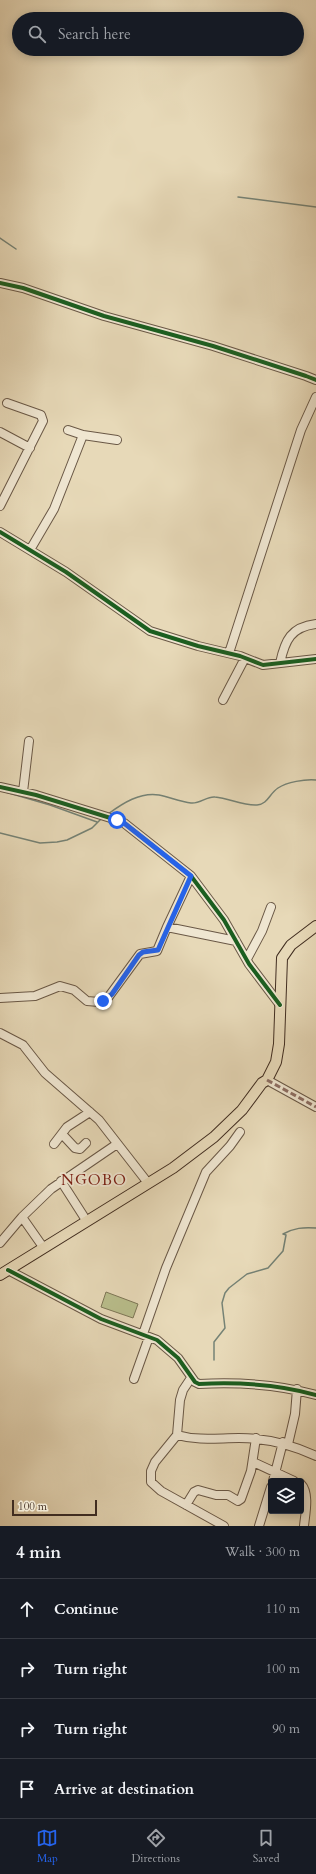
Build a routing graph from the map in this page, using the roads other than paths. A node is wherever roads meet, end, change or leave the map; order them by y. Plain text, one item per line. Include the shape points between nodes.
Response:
1 (0, 283) edge
2 (316, 380) edge
3 (316, 396) edge
4 (7, 403) dead end
5 (68, 430) dead end
6 (0, 432) edge
7 (83, 434) junction
8 (117, 440) dead end
9 (30, 448) junction
10 (0, 506) edge
11 (0, 532) edge
12 (30, 550) junction
13 (316, 624) edge
14 (229, 653) junction
15 (245, 658) junction
16 (316, 659) edge
17 (280, 663) junction
18 (223, 700) dead end
19 (29, 740) dead end
20 (0, 788) edge
21 (23, 792) junction
22 (191, 876) junction
23 (271, 907) dead end
24 (316, 926) edge
25 (167, 927) junction
26 (236, 941) junction
27 (247, 959) junction
28 (0, 998) edge
29 (280, 1006) junction
30 (0, 1033) edge
31 (267, 1080) junction
32 (316, 1107) edge
33 (90, 1112) junction
34 (240, 1132) dead end
35 (62, 1134) junction
36 (54, 1144) dead end
37 (86, 1144) dead end
38 (117, 1144) junction
39 (61, 1181) junction
40 (148, 1182) junction
41 (22, 1216) junction
42 (86, 1220) junction
43 (0, 1243) edge
44 (43, 1247) junction
45 (4, 1272) edge
46 (146, 1336) junction
47 (192, 1378) junction
48 (134, 1379) dead end
49 (298, 1389) junction
50 (316, 1394) edge
51 (178, 1435) junction
52 (256, 1438) junction
53 (286, 1443) junction
54 (316, 1456) edge
55 (253, 1462) junction
56 (275, 1472) junction
57 (274, 1478) edge
58 (288, 1478) edge
59 (304, 1488) edge
60 (268, 1498) edge
61 (186, 1505) junction
62 (224, 1526) edge
63 (260, 1526) edge
64 (304, 1526) edge

1 - 2 street via 23,288 104,316 226,350
3 - 14 street via 301,430
4 - 9 street via 42,417
5 - 7 street
6 - 9 street
7 - 8 street
7 - 12 street via 54,509
9 - 10 street
11 - 12 street
12 - 14 street via 150,631
13 - 17 street via 301,627 288,638
14 - 15 street
15 - 17 street via 263,665
15 - 18 street
16 - 17 street
19 - 21 street
20 - 21 street
21 - 22 street via 117,820
22 - 25 street
22 - 26 street via 224,920
23 - 27 street
24 - 29 main road via 292,945 282,958
25 - 26 street
25 - 28 street via 158,950 139,955 112,994 103,1001 87,1001 74,990 60,986 35,996
26 - 27 street
27 - 29 street
29 - 31 main road via 278,1052
30 - 33 street via 23,1044 45,1073
31 - 32 street
31 - 40 main road via 227,1125 173,1168
33 - 35 street via 67,1127
33 - 38 street
34 - 46 street via 206,1172 166,1268
35 - 36 street
35 - 37 street via 75,1148 80,1149
38 - 39 street
38 - 40 street
39 - 41 street
39 - 42 street
40 - 42 main road
41 - 43 street
41 - 44 street
42 - 44 main road
44 - 45 main road
45 - 46 street via 101,1319
46 - 47 street via 164,1345 178,1358
46 - 48 street
47 - 49 street via 199,1384 246,1384
47 - 51 street via 183,1390 180,1400
49 - 50 street
49 - 53 street via 295,1414
51 - 52 street via 195,1440
51 - 61 street via 156,1462 151,1471 151,1482 161,1491
52 - 53 street
52 - 55 street
53 - 54 street
53 - 56 street
55 - 56 street
55 - 61 street via 240,1500 228,1495 198,1490
56 - 57 street
56 - 58 street
59 - 64 street
60 - 63 street
61 - 62 street

